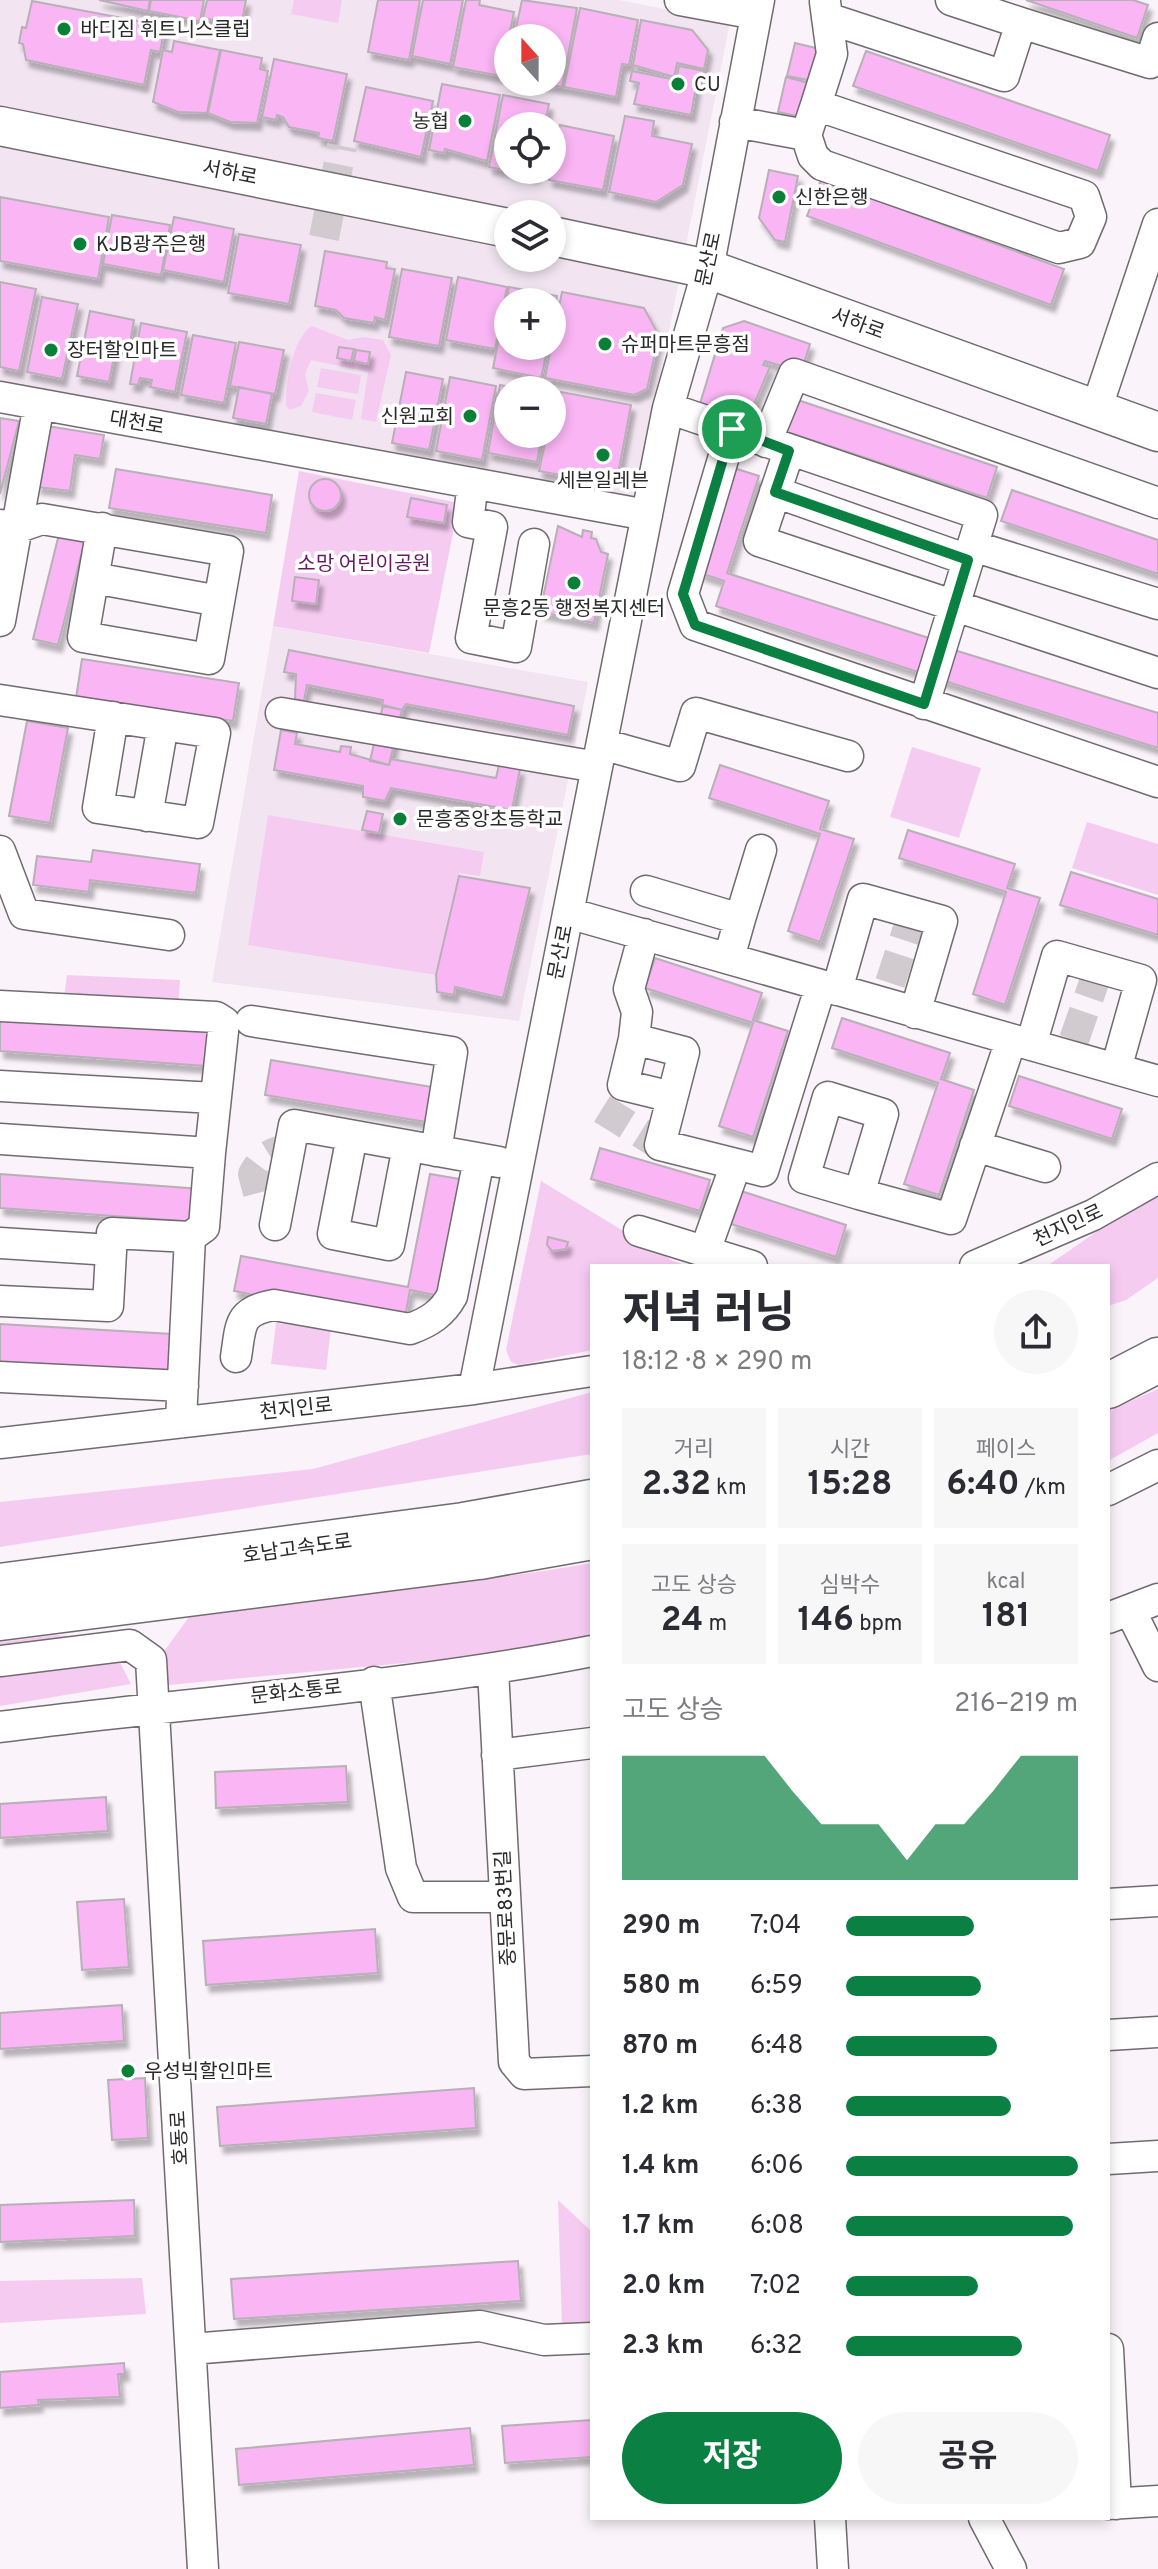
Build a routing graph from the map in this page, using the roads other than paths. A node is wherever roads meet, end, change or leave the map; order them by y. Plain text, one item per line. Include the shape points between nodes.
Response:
1 (680, 0) edge
2 (951, 0) edge
3 (758, 7) edge
4 (826, 9) edge
5 (1021, 23) junction
6 (1158, 38) edge
7 (816, 105) junction
8 (735, 122) junction
9 (0, 126) edge
10 (806, 135) junction
11 (1158, 224) edge
12 (494, 225) edge
13 (566, 239) edge
14 (708, 269) junction
15 (0, 397) edge
16 (39, 404) junction
17 (668, 408) junction
18 (1096, 410) junction
19 (732, 429) junction
20 (1158, 432) edge
21 (777, 446) junction
22 (473, 483) junction
23 (775, 492) junction
24 (1158, 503) edge
25 (647, 515) junction
26 (8, 527) edge
27 (102, 528) junction
28 (534, 544) dead end
29 (970, 553) junction
30 (94, 578) junction
31 (219, 601) junction
32 (955, 604) junction
33 (1158, 604) edge
34 (0, 621) edge
35 (1158, 673) edge
36 (0, 700) edge
37 (924, 704) junction
38 (281, 713) dead end
39 (113, 717) junction
40 (163, 725) junction
41 (599, 756) junction
42 (848, 756) dead end
43 (1158, 782) edge
44 (147, 816) junction
45 (761, 850) dead end
46 (0, 851) edge
47 (646, 891) dead end
48 (568, 913) junction
49 (740, 919) junction
50 (644, 934) junction
51 (169, 935) dead end
52 (729, 958) junction
53 (829, 987) junction
54 (0, 1006) edge
55 (915, 1013) junction
56 (251, 1021) dead end
57 (634, 1039) junction
58 (1021, 1042) junction
59 (1116, 1069) junction
60 (1158, 1081) edge
61 (0, 1086) edge
62 (789, 1087) junction
63 (672, 1097) junction
64 (828, 1097) junction
65 (214, 1098) junction
66 (352, 1136) junction
67 (0, 1139) edge
68 (975, 1146) junction
69 (422, 1148) junction
70 (210, 1153) junction
71 (479, 1159) junction
72 (736, 1164) junction
73 (518, 1166) junction
74 (1045, 1167) dead end
75 (1158, 1178) edge
76 (859, 1194) junction
77 (275, 1225) dead end
78 (639, 1231) dead end
79 (190, 1237) junction
80 (0, 1243) edge
81 (111, 1250) junction
82 (705, 1251) junction
83 (746, 1264) edge
84 (980, 1264) edge
85 (0, 1301) edge
86 (1158, 1329) edge
87 (1110, 1352) edge
88 (236, 1357) dead end
89 (1158, 1360) edge
90 (590, 1371) edge
91 (0, 1377) edge
92 (1110, 1385) edge
93 (183, 1386) junction
94 (474, 1389) junction
95 (181, 1420) junction
96 (0, 1443) edge
97 (1158, 1465) edge
98 (1110, 1489) edge
99 (590, 1502) edge
100 (590, 1537) edge
101 (0, 1586) edge
102 (1132, 1609) edge
103 (0, 1618) edge
104 (590, 1651) edge
105 (0, 1661) edge
106 (1158, 1666) edge
107 (493, 1670) junction
108 (374, 1682) junction
109 (154, 1706) junction
110 (0, 1727) edge
111 (590, 1743) edge
112 (497, 1755) junction
113 (505, 1897) junction
114 (1158, 1901) edge
115 (1110, 1904) edge
116 (1158, 2032) edge
117 (1110, 2035) edge
118 (590, 2071) edge
119 (1158, 2156) edge
120 (1110, 2159) edge
121 (590, 2338) edge
122 (191, 2349) junction
123 (1110, 2426) edge
124 (1157, 2501) edge
125 (1112, 2504) edge
126 (830, 2520) edge
127 (985, 2520) edge
128 (203, 2569) edge
129 (833, 2569) edge
130 (1011, 2569) edge

1 - 3 street
2 - 5 street
3 - 8 street, 문산로
4 - 5 street via 1004,76
4 - 7 street via 832,54
5 - 6 street via 1150,63
7 - 10 street
7 - 10 street via 1084,196 1091,217 1080,243 1059,248 822,165
8 - 10 street
8 - 14 street, 문산로
9 - 12 main road, 서하로
11 - 18 street
13 - 14 main road, 서하로
14 - 17 street, 문산로
14 - 18 main road, 서하로
15 - 16 street, 대천로
16 - 22 street, 대천로
16 - 26 street
17 - 19 street
17 - 25 street, 문산로
18 - 20 main road, 서하로
19 - 21 street
19 - 37 street via 683,594 695,625
21 - 23 street
21 - 24 street via 794,374
21 - 29 street via 982,515
22 - 25 street
22 - 28 street via 468,522 492,527 471,638 516,647
23 - 29 street
23 - 32 street via 759,541
25 - 41 street, 문산로
26 - 27 street via 42,519
26 - 34 street
27 - 30 street
27 - 31 street via 228,551
29 - 32 street
29 - 33 street
30 - 31 street
30 - 31 street via 83,637 209,659
32 - 35 street
32 - 37 street
36 - 39 street
37 - 43 street
38 - 41 street
39 - 40 street
39 - 44 street via 98,808
40 - 44 street
40 - 44 street via 215,733 198,823
41 - 42 street via 680,766 696,713
41 - 48 street, 문산로
45 - 49 street
46 - 51 street via 24,914
47 - 49 street
48 - 50 street
48 - 73 street, 문산로
49 - 52 street
50 - 52 street
50 - 57 street via 629,989 637,1012
52 - 53 street
53 - 55 street
53 - 55 street via 863,899 942,921
53 - 62 street
54 - 65 street via 216,1017 224,1022
55 - 58 street
56 - 69 street via 452,1052
57 - 63 street via 623,1085
57 - 63 street via 684,1052
58 - 59 street
58 - 59 street via 1057,956 1141,980
58 - 68 street
59 - 60 street
61 - 65 street
62 - 64 street
62 - 72 street via 763,1171
63 - 72 street via 660,1145
64 - 76 street via 883,1114
64 - 76 street via 804,1178
65 - 70 street
66 - 69 street
66 - 69 street via 333,1234 389,1245
66 - 77 street via 294,1125
67 - 70 street
68 - 74 street
68 - 76 street via 951,1219
69 - 71 street
70 - 79 street via 204,1227
71 - 73 street
71 - 88 street via 452,1296 428,1323 410,1329 274,1305 254,1308 242,1321
72 - 82 street
73 - 94 street, 문산로
75 - 84 street, 천지인로 via 1093,1215
78 - 82 street
79 - 81 street via 112,1233
79 - 93 street
80 - 81 street
81 - 85 street via 108,1306
82 - 83 street
86 - 87 highway
89 - 92 highway
90 - 94 street, 천지인로
91 - 93 street
93 - 95 street
94 - 95 street, 천지인로
95 - 96 street, 천지인로
97 - 98 street
99 - 101 highway, 호남고속도로 via 449,1527
100 - 103 highway, 호남고속도로 via 479,1557
102 - 106 street
104 - 107 street, 문화소통로
105 - 109 street, 호동로 via 130,1645 151,1660
107 - 108 street, 문화소통로
107 - 112 street, 중문로83번길
108 - 109 street, 문화소통로
108 - 113 street via 401,1868 413,1897
109 - 110 street, 문화소통로
109 - 122 street, 호동로
111 - 112 street
112 - 113 street, 중문로83번길
113 - 118 street, 중문로83번길 via 514,2062 524,2074
114 - 115 street
116 - 117 street
119 - 120 street
121 - 122 street via 544,2340 480,2326
122 - 128 street, 호동로
123 - 125 street
124 - 125 street
126 - 129 street
127 - 130 street

